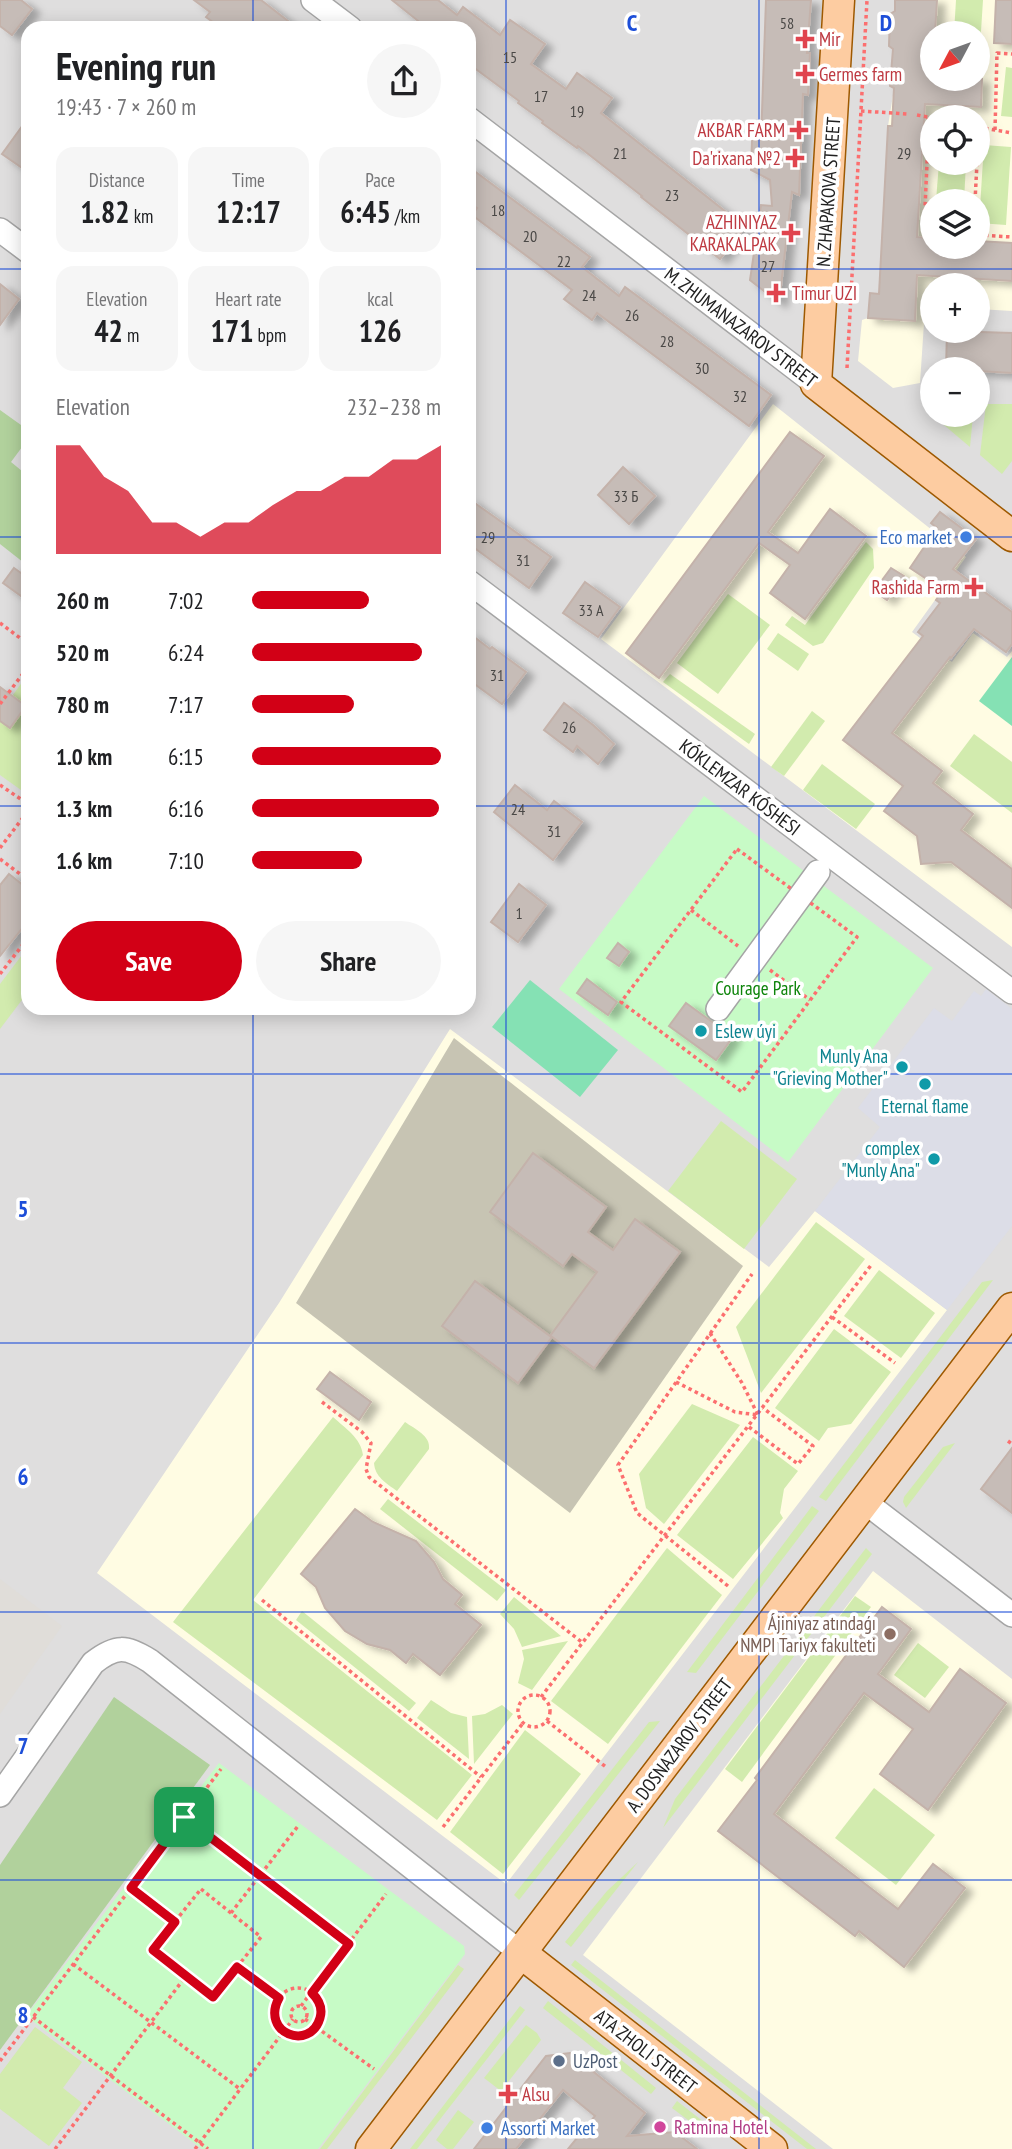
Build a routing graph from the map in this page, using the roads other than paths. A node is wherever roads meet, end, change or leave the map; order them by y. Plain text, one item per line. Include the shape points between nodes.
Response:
1 (313, 0) edge
2 (839, 0) edge
3 (340, 21) edge
4 (476, 124) edge
5 (0, 230) edge
6 (21, 246) edge
7 (816, 384) junction
8 (1012, 536) edge
9 (476, 587) edge
10 (817, 872) dead end
11 (1012, 992) edge
12 (718, 1009) dead end
13 (1012, 1308) edge
14 (864, 1502) junction
15 (1012, 1615) edge
16 (0, 1795) edge
17 (521, 1953) junction
18 (371, 2149) edge
19 (772, 2149) edge

1 - 3 street
2 - 7 main road, N. ZHAPAKOVA STREET
4 - 7 street, M. ZHUMANAZAROV STREET
5 - 6 street
7 - 8 main road, M. ZHUMANAZAROV STREET
9 - 11 street, KÓKLEMZAR KÓSHESI
10 - 12 street
13 - 14 main road, A. DOSNAZAROV STREET
14 - 15 street
14 - 17 main road, A. DOSNAZAROV STREET
16 - 17 street via 93,1663 118,1649 133,1650
17 - 18 main road, A. DOSNAZAROV STREET
17 - 19 main road, ATA ZHOLI STREET

